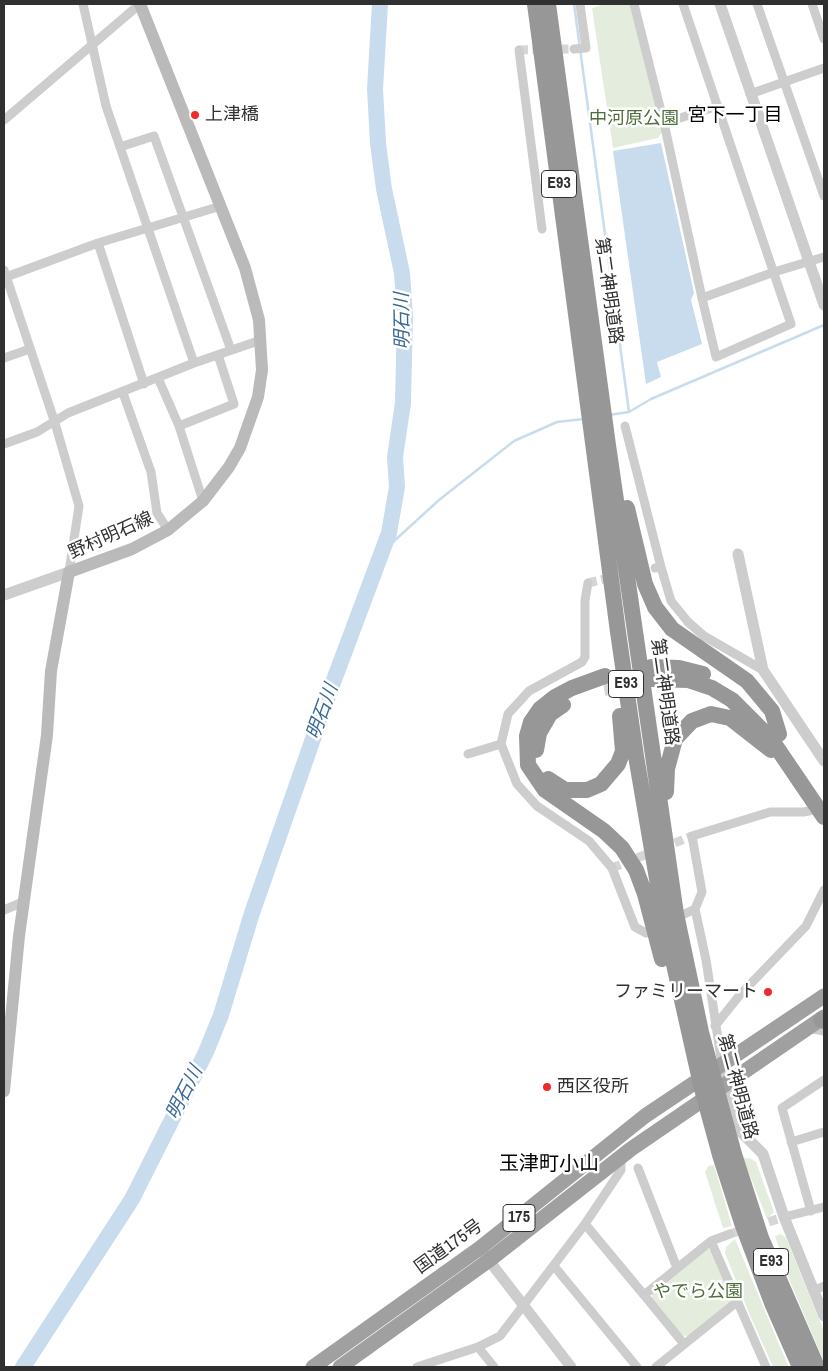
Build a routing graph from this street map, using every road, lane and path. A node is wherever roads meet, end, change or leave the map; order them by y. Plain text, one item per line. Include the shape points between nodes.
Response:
1 (83, 4) edge
2 (140, 4) edge
3 (535, 4) edge
4 (548, 4) edge
5 (580, 4) edge
6 (634, 4) edge
7 (683, 4) edge
8 (720, 4) edge
9 (758, 4) edge
10 (812, 4) edge
11 (824, 39) edge
12 (93, 43) junction
13 (574, 49) dead end
14 (519, 50) dead end
15 (824, 68) edge
16 (785, 81) junction
17 (750, 94) junction
18 (718, 106) junction
19 (4, 120) edge
20 (664, 123) junction
21 (120, 147) junction
22 (824, 196) edge
23 (221, 206) junction
24 (184, 218) junction
25 (148, 229) junction
26 (542, 229) dead end
27 (98, 243) junction
28 (824, 257) edge
29 (809, 261) junction
30 (774, 272) junction
31 (5, 274) edge
32 (702, 298) junction
33 (824, 305) edge
34 (261, 340) junction
35 (30, 349) junction
36 (231, 350) junction
37 (218, 355) junction
38 (4, 358) edge
39 (591, 362) junction
40 (194, 363) junction
41 (158, 378) junction
42 (144, 384) junction
43 (123, 393) junction
44 (55, 423) junction
45 (179, 426) junction
46 (625, 426) dead end
47 (4, 444) edge
48 (605, 445) junction
49 (203, 501) junction
50 (168, 530) junction
51 (738, 554) dead end
52 (70, 572) junction
53 (588, 583) dead end
54 (4, 595) edge
55 (618, 632) junction
56 (763, 670) junction
57 (779, 734) junction
58 (501, 744) junction
59 (468, 754) dead end
60 (785, 760) junction
61 (824, 761) edge
62 (807, 782) junction
63 (824, 798) edge
64 (824, 807) edge
65 (662, 816) junction
66 (824, 817) edge
67 (824, 890) edge
68 (25, 901) junction
69 (695, 909) junction
70 (4, 910) edge
71 (664, 920) junction
72 (824, 996) edge
73 (820, 1024) edge
74 (714, 1026) junction
75 (722, 1065) junction
76 (824, 1080) edge
77 (727, 1083) junction
78 (4, 1091) edge
79 (824, 1132) edge
80 (791, 1142) junction
81 (727, 1154) junction
82 (621, 1157) junction
83 (638, 1168) dead end
84 (824, 1207) edge
85 (811, 1211) junction
86 (784, 1217) junction
87 (585, 1224) junction
88 (730, 1234) tunnel mouth
89 (711, 1241) junction
90 (484, 1255) junction
91 (554, 1266) junction
92 (677, 1268) junction
93 (824, 1286) edge
94 (813, 1291) junction
95 (644, 1295) junction
96 (738, 1302) junction
97 (523, 1306) junction
98 (824, 1316) edge
99 (684, 1344) junction
100 (478, 1347) junction
101 (313, 1367) edge
102 (340, 1367) edge
103 (420, 1367) edge
104 (494, 1367) edge
105 (571, 1367) edge
106 (637, 1367) edge
107 (656, 1367) edge
108 (766, 1367) edge
109 (800, 1367) edge
110 (817, 1367) edge

1 - 12 street
2 - 12 street
2 - 23 main road, 野村明石線
3 - 39 highway, 第二神明道路 / E93
4 - 39 highway, 第二神明道路 / E93
5 - 13 street via 586,48
6 - 20 street
7 - 18 street
8 - 17 street
9 - 16 street
10 - 11 street
12 - 19 street
12 - 21 street via 106,106
14 - 26 street
15 - 16 street
16 - 17 street
16 - 22 street
17 - 29 street
18 - 20 street
18 - 30 street
20 - 32 street
21 - 24 street via 154,136
21 - 25 street
23 - 24 street
23 - 34 main road, 野村明石線 via 254,298
24 - 25 street
24 - 36 street
25 - 27 street
25 - 40 street
27 - 31 street
27 - 42 street
28 - 29 street
29 - 30 street
29 - 33 street
30 - 32 street
30 - 32 street via 791,324 716,357
31 - 35 street
34 - 36 street
34 - 49 main road, 野村明石線 via 262,370 250,424 229,468
35 - 38 street
35 - 44 street
36 - 37 street
37 - 40 street
37 - 45 street via 234,404
39 - 48 highway, 第二神明道路 / E93
39 - 48 highway, 第二神明道路 / E93 via 600,382
40 - 41 street
41 - 42 street
41 - 45 street
42 - 43 street
43 - 44 street via 68,413
43 - 50 street via 151,472 157,513
44 - 47 street
44 - 52 street via 78,506
45 - 49 street
46 - 56 street via 658,568 671,601 704,636
48 - 55 highway, 第二神明道路 / E93
48 - 57 highway via 645,584 655,607 672,629 747,681 772,711
48 - 65 highway, 第二神明道路 / E93
49 - 50 main road, 野村明石線
50 - 52 main road, 野村明石線 via 132,549
51 - 56 street
52 - 54 street
52 - 68 main road, 野村明石線 via 51,672 47,735
53 - 58 street via 585,657 582,662 529,691 508,714
55 - 71 highway, 第二神明道路 / E93
55 - 71 highway via 614,661 623,751 618,764 601,784 587,790 565,790 546,777 535,752 539,733 550,714 604,682 564,692 540,709 527,736 528,765 544,790 604,831 622,848 636,870 645,894
56 - 61 street
57 - 60 highway via 736,690 706,674 679,668 651,673 688,680 712,688 732,700 771,738
57 - 62 highway
58 - 59 street
58 - 69 street via 517,784 537,806 589,841 612,868 635,927 646,933
60 - 62 highway
60 - 65 highway via 730,718 711,714 692,721 675,739 667,769
62 - 63 highway
62 - 66 highway
64 - 69 street via 804,812 770,812 692,836 702,892
65 - 71 highway, 第二神明道路 / E93
67 - 74 street via 806,926
68 - 70 street
68 - 78 main road, 野村明石線
69 - 74 street via 706,960
71 - 81 highway, 第二神明道路 / E93 via 701,1032
71 - 81 highway, 第二神明道路 / E93 via 674,1006
72 - 75 highway, 国道175号 / 175
73 - 77 highway, 国道175号 / 175
74 - 75 street
75 - 77 street
75 - 90 highway, 国道175号 / 175 via 645,1116
76 - 80 street via 782,1108
77 - 82 highway, 国道175号 / 175
77 - 86 street via 739,1130 763,1154
79 - 80 street
80 - 85 street
81 - 109 highway, 第二神明道路 / E93 via 742,1223
81 - 110 highway, 第二神明道路 / E93
82 - 87 street via 621,1170
82 - 90 highway, 国道175号 / 175
83 - 92 street
84 - 85 street
85 - 86 street
86 - 94 street
87 - 91 street
87 - 95 street
88 - 89 street
89 - 92 street
89 - 96 street
90 - 97 street
90 - 101 highway, 国道175号 / 175
90 - 102 highway, 国道175号 / 175
91 - 97 street
91 - 106 street
92 - 95 street
93 - 94 street
94 - 98 street
95 - 99 street
96 - 99 street
96 - 108 street
97 - 100 street via 500,1336
97 - 105 street
99 - 107 street
100 - 103 street
100 - 104 street

